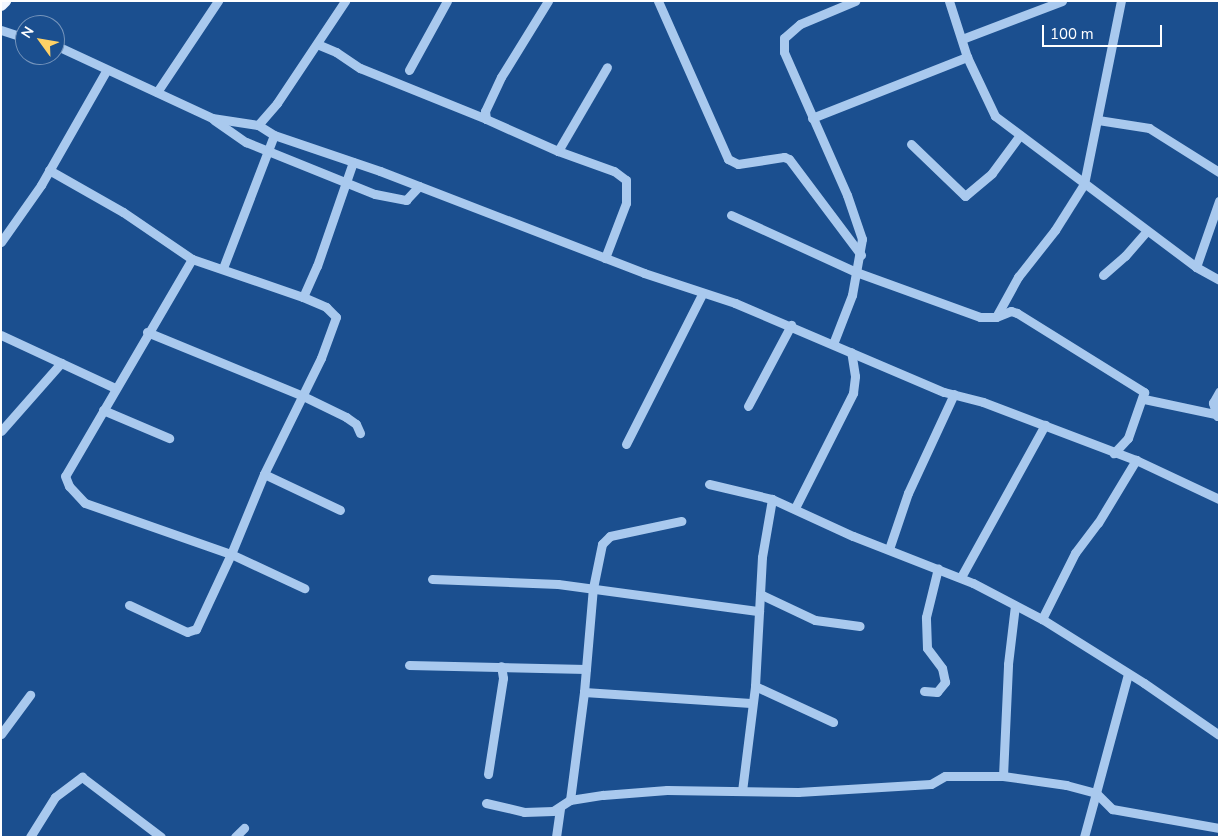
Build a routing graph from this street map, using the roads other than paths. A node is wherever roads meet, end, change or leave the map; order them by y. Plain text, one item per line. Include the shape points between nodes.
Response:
1 (5, 1) edge
2 (218, 1) edge
3 (345, 1) edge
4 (448, 1) edge
5 (548, 1) edge
6 (658, 1) edge
7 (856, 1) edge
8 (949, 1) edge
9 (1062, 1) edge
10 (1121, 1) edge
11 (1, 5) edge
12 (1, 30) edge
13 (15, 35) edge
14 (962, 39) junction
15 (317, 44) junction
16 (65, 50) edge
17 (967, 57) junction
18 (607, 67) dead end
19 (409, 70) dead end
20 (106, 71) junction
21 (157, 92) junction
22 (212, 118) junction
23 (486, 118) junction
24 (812, 118) junction
25 (1098, 120) junction
26 (258, 125) junction
27 (274, 135) junction
28 (1020, 135) junction
29 (911, 144) dead end
30 (558, 151) junction
31 (268, 152) junction
32 (353, 162) junction
33 (49, 170) junction
34 (1219, 172) edge
35 (346, 182) junction
36 (1084, 184) junction
37 (419, 186) junction
38 (1219, 201) edge
39 (731, 215) dead end
40 (1147, 230) junction
41 (1, 242) edge
42 (861, 255) junction
43 (606, 258) junction
44 (192, 259) junction
45 (1196, 267) junction
46 (223, 268) junction
47 (856, 272) junction
48 (1103, 275) dead end
49 (1219, 280) edge
50 (702, 294) junction
51 (303, 297) junction
52 (996, 317) junction
53 (791, 325) junction
54 (147, 332) junction
55 (1, 335) edge
56 (833, 344) junction
57 (851, 352) junction
58 (61, 363) junction
59 (115, 388) junction
60 (1219, 392) edge
61 (954, 394) junction
62 (303, 396) junction
63 (1144, 399) junction
64 (748, 406) dead end
65 (103, 410) junction
66 (1217, 415) edge
67 (1044, 425) junction
68 (1, 431) edge
69 (360, 433) dead end
70 (169, 438) dead end
71 (626, 444) dead end
72 (1114, 453) junction
73 (1136, 460) junction
74 (264, 474) junction
75 (709, 484) dead end
76 (772, 499) junction
77 (1219, 500) edge
78 (795, 508) junction
79 (340, 510) dead end
80 (682, 521) dead end
81 (889, 549) junction
82 (231, 554) junction
83 (938, 568) junction
84 (961, 577) junction
85 (432, 579) dead end
86 (304, 588) dead end
87 (593, 588) junction
88 (760, 594) junction
89 (129, 605) dead end
90 (1015, 605) junction
91 (759, 611) junction
92 (1042, 619) junction
93 (860, 626) dead end
94 (409, 665) dead end
95 (501, 666) junction
96 (586, 669) junction
97 (1128, 674) junction
98 (755, 686) junction
99 (924, 691) dead end
100 (584, 692) junction
101 (30, 695) dead end
102 (750, 703) junction
103 (833, 722) dead end
104 (1, 734) edge
105 (1219, 735) edge
106 (488, 774) dead end
107 (1003, 776) junction
108 (742, 791) junction
109 (1096, 793) junction
110 (570, 800) junction
111 (486, 803) dead end
112 (560, 806) junction
113 (244, 828) dead end
114 (1219, 828) edge
115 (30, 837) edge
116 (161, 837) edge
117 (236, 837) edge
118 (556, 837) edge
119 (1084, 837) edge

1 - 11 main road
2 - 21 street
3 - 15 street
4 - 19 street
5 - 23 street via 501,77 485,111
6 - 42 street via 728,159 738,164 784,157 790,159
7 - 24 street via 800,24 784,38 784,52
8 - 14 street
9 - 14 street
10 - 25 street
12 - 13 street
14 - 17 street
15 - 23 street via 360,68
15 - 26 street
16 - 20 street
17 - 24 street
17 - 28 street via 988,107
18 - 30 street
20 - 21 street
20 - 33 street
21 - 22 street
22 - 26 street
22 - 31 street via 246,142
23 - 30 street
24 - 42 street via 859,225
25 - 34 street via 1149,128
25 - 36 street
26 - 27 street
27 - 31 street
27 - 32 street
28 - 29 street via 992,173 965,196
28 - 36 street
30 - 43 street via 614,171 626,180 626,203
31 - 35 street
31 - 46 street
32 - 35 street
32 - 37 street
33 - 41 street
33 - 44 street via 123,212
35 - 37 street via 395,200 413,196
35 - 51 street
36 - 40 street
36 - 52 street via 1055,230 1018,277
37 - 43 street
38 - 45 street
39 - 47 street
40 - 45 street
40 - 48 street
42 - 47 street
43 - 50 street
44 - 46 street
44 - 54 street
45 - 49 street
46 - 51 street
47 - 52 street via 980,317
47 - 56 street via 852,295
50 - 53 street
50 - 71 street
51 - 62 street via 326,308 336,317 322,358
52 - 63 street via 1012,311 1017,313 1139,388 1144,392
53 - 56 street
53 - 64 street
54 - 59 street
54 - 62 street
55 - 58 street
56 - 57 street
57 - 61 street
57 - 78 street via 855,376 853,393
58 - 59 street
58 - 68 street
59 - 65 street
60 - 66 street via 1213,403
61 - 67 street
61 - 81 street via 908,493
62 - 69 street via 346,417 356,424
62 - 74 street
63 - 66 street
63 - 72 street via 1128,438
65 - 70 street
65 - 82 street via 65,476 69,486 85,503
67 - 72 street
67 - 84 street
72 - 73 street
73 - 77 street
73 - 92 street via 1075,553
74 - 79 street
74 - 82 street
75 - 76 street
76 - 78 street
76 - 88 street
78 - 81 street
80 - 87 street via 610,536 602,544
81 - 83 street
82 - 86 street
82 - 89 street via 196,629 187,632
83 - 84 street
83 - 99 street via 926,617 927,648 942,668 946,682 937,692
84 - 90 street
85 - 87 street
87 - 91 street
87 - 96 street
88 - 91 street
88 - 93 street via 815,620
90 - 92 street
90 - 107 street via 1008,664
91 - 98 street
92 - 97 street
94 - 95 street
95 - 96 street
95 - 106 street via 503,678
96 - 100 street
97 - 105 street
97 - 109 street
98 - 102 street
98 - 103 street
100 - 102 street
100 - 110 street
101 - 104 street
102 - 108 street via 751,727
107 - 108 street via 945,776 931,784 836,790
107 - 109 street
108 - 110 street via 667,790
109 - 114 street via 1112,809
109 - 119 street
110 - 112 street
111 - 112 street via 524,812 553,811
112 - 118 street
113 - 117 street
115 - 116 street via 55,797 82,777

